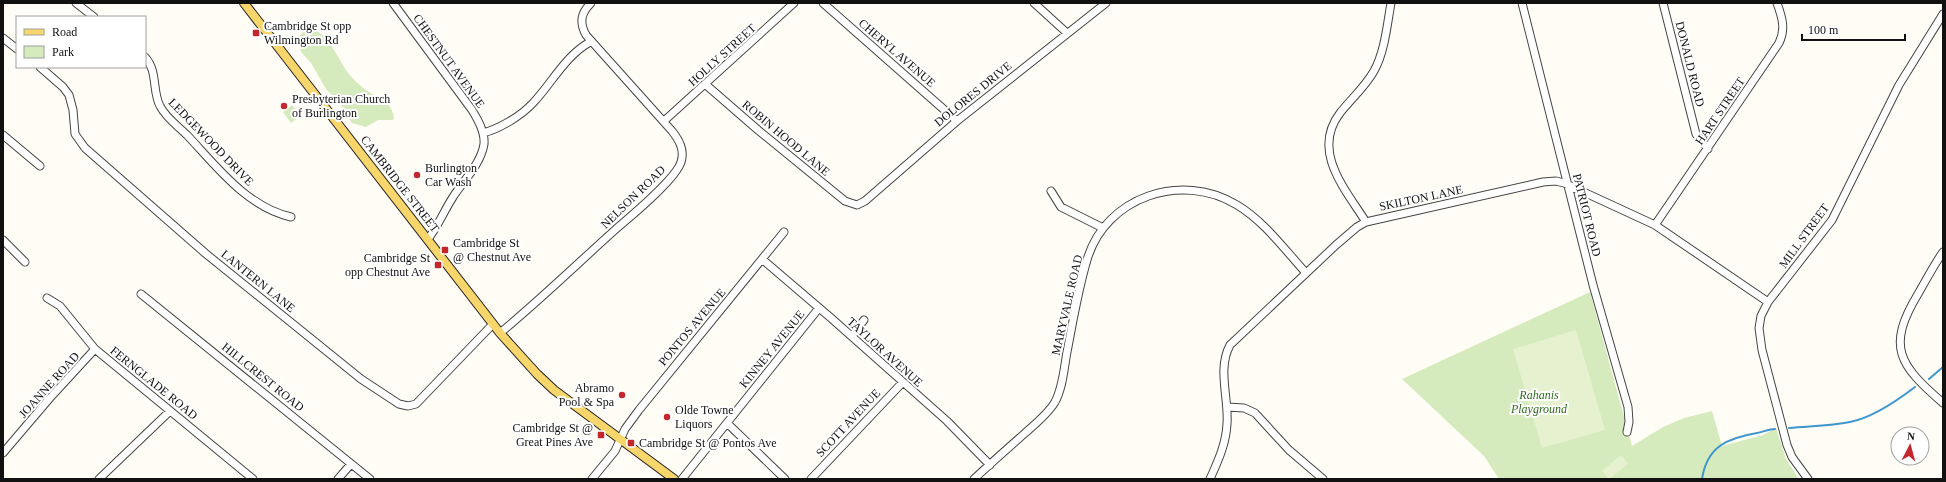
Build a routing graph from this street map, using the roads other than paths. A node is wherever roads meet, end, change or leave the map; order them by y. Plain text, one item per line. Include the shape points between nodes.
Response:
1 (76, 3) edge
2 (244, 3) edge
3 (393, 3) edge
4 (591, 3) edge
5 (794, 3) edge
6 (823, 3) edge
7 (1034, 3) edge
8 (1106, 3) edge
9 (1392, 3) edge
10 (1522, 3) edge
11 (1663, 3) edge
12 (1777, 3) edge
13 (1943, 14) edge
14 (93, 16) edge
15 (1067, 33) junction
16 (3, 38) edge
17 (590, 42) junction
18 (16, 48) edge
19 (146, 60) edge
20 (41, 68) edge
21 (705, 84) junction
22 (664, 121) junction
23 (957, 121) junction
24 (483, 134) junction
25 (3, 135) edge
26 (1708, 149) junction
27 (40, 166) dead end
28 (1568, 184) junction
29 (1051, 191) dead end
30 (856, 205) joint
31 (291, 217) dead end
32 (1366, 222) junction
33 (1655, 225) junction
34 (1103, 228) junction
35 (784, 232) dead end
36 (428, 239) junction
37 (3, 240) edge
38 (1943, 252) edge
39 (762, 260) junction
40 (25, 262) dead end
41 (1306, 272) junction
42 (141, 294) dead end
43 (47, 298) dead end
44 (1768, 302) junction
45 (819, 308) junction
46 (864, 320) dead end
47 (494, 324) junction
48 (500, 333) junction
49 (852, 336) junction
50 (95, 349) junction
51 (902, 383) junction
52 (1943, 403) edge
53 (1227, 407) junction
54 (170, 411) junction
55 (727, 423) junction
56 (1627, 432) dead end
57 (621, 439) junction
58 (3, 453) edge
59 (351, 464) junction
60 (990, 464) junction
61 (99, 479) edge
62 (253, 479) edge
63 (338, 479) edge
64 (370, 479) edge
65 (592, 479) edge
66 (674, 479) edge
67 (682, 479) edge
68 (785, 479) edge
69 (811, 479) edge
70 (974, 479) edge
71 (1210, 479) edge
72 (1323, 479) edge
73 (1808, 479) edge

1 - 14 street
2 - 36 main road, CAMBRIDGE STREET
3 - 24 street, CHESTNUT AVENUE via 472,110
4 - 17 street via 583,12 582,19 583,30
5 - 21 street, HOLLY STREET
6 - 23 street, CHERYL AVENUE
7 - 15 street
8 - 15 street, DOLORES DRIVE
9 - 32 street via 1374,70 1335,121 1328,141 1328,153 1338,176
10 - 28 street, PATRIOT ROAD
11 - 26 street, DONALD ROAD via 1696,134
12 - 26 street, HART STREET via 1783,23 1779,43
13 - 44 street, MILL STREET via 1899,85 1832,220
15 - 23 street, DOLORES DRIVE
16 - 18 street
17 - 22 street, NELSON ROAD
17 - 24 street via 571,58 524,111
19 - 31 street, LEDGEWOOD DRIVE via 152,70 159,103 168,117 253,200 275,213
20 - 47 street, LANTERN LANE via 69,95 75,134 85,148 205,253 392,401 404,406 416,404
21 - 22 street, HOLLY STREET
21 - 30 street, ROBIN HOOD LANE via 845,201
22 - 48 street, NELSON ROAD via 682,149 681,162 675,173
23 - 30 street, DOLORES DRIVE via 865,201
24 - 36 street via 484,145 479,158
25 - 27 street
26 - 33 street, HART STREET
28 - 32 street, SKILTON LANE via 1556,181 1543,182
28 - 33 street, SKILTON LANE
28 - 56 street, PATRIOT ROAD via 1593,285 1628,407
29 - 34 street via 1061,207
32 - 41 street, SKILTON LANE
33 - 44 street, SKILTON LANE
34 - 41 street, MARYVALE ROAD via 1124,207 1150,195 1180,190 1200,191 1224,198 1246,211
34 - 60 street, MARYVALE ROAD via 1087,261 1056,400 1044,416
35 - 39 street, PONTOS AVENUE
36 - 47 main road, CAMBRIDGE STREET
37 - 40 street
38 - 52 street via 1906,315 1901,327 1900,341 1902,356 1909,369
39 - 45 street, TAYLOR AVENUE
39 - 57 street, PONTOS AVENUE via 639,410 626,427
41 - 53 street, SKILTON LANE via 1228,348 1224,365
42 - 59 street, HILLCREST ROAD
43 - 50 street, FERNGLADE ROAD via 60,306
44 - 73 street, MILL STREET via 1760,322 1762,350 1787,445 1792,457
45 - 49 street, TAYLOR AVENUE
45 - 55 street, KINNEY AVENUE
46 - 49 street
47 - 48 main road, CAMBRIDGE STREET
48 - 57 main road, CAMBRIDGE STREET via 545,382
49 - 51 street, TAYLOR AVENUE
50 - 54 street, FERNGLADE ROAD
50 - 58 street, JOANNE ROAD
51 - 60 street, TAYLOR AVENUE via 950,424
51 - 69 street, SCOTT AVENUE
53 - 71 street, SKILTON LANE via 1224,443
53 - 72 street via 1244,408 1255,413 1290,450
54 - 61 street
54 - 62 street, FERNGLADE ROAD
55 - 67 street, KINNEY AVENUE
55 - 68 street
57 - 65 street, PONTOS AVENUE via 615,451
57 - 66 main road, CAMBRIDGE STREET
59 - 63 street
59 - 64 street, HILLCREST ROAD
60 - 70 street, MARYVALE ROAD

